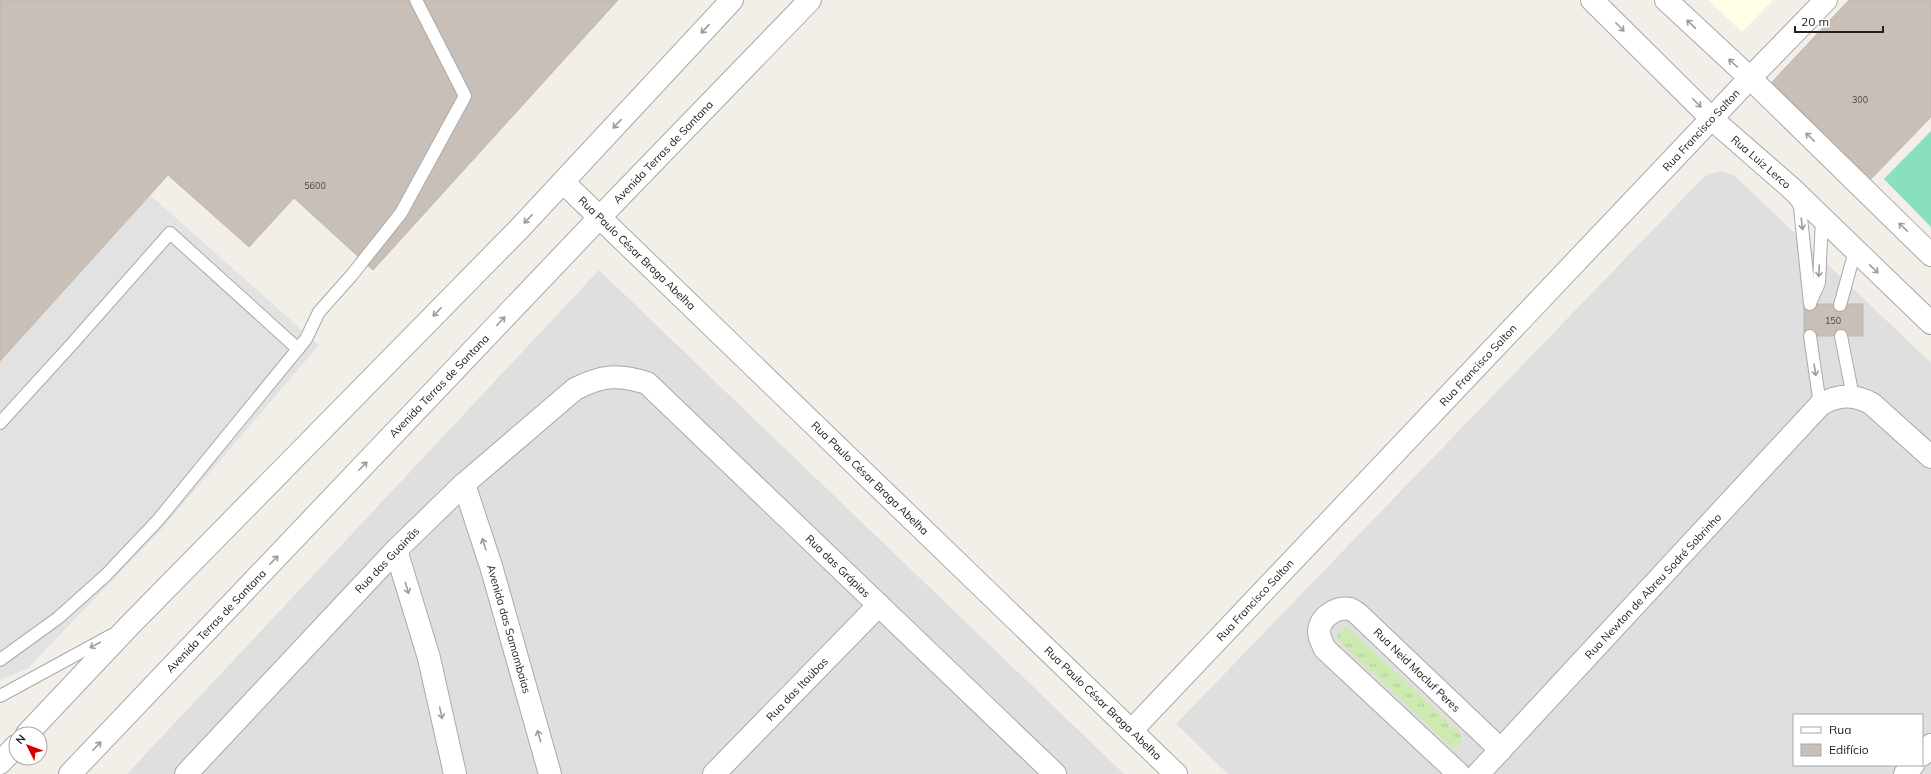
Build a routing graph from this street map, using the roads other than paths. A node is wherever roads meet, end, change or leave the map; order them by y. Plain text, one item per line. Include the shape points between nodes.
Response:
1 (416, 0) edge
2 (732, 0) edge
3 (810, 0) edge
4 (1592, 0) edge
5 (1666, 0) edge
6 (1826, 0) edge
7 (1750, 78) junction
8 (1712, 118) junction
9 (564, 182) junction
10 (1790, 187) junction
11 (599, 218) junction
12 (1822, 218) junction
13 (1855, 251) junction
14 (1931, 254) edge
15 (1840, 305) dead end
16 (1931, 323) edge
17 (1810, 336) dead end
18 (1841, 336) dead end
19 (298, 349) junction
20 (612, 377) joint
21 (1853, 397) junction
22 (1825, 402) junction
23 (0, 423) edge
24 (1931, 458) edge
25 (464, 484) junction
26 (396, 550) junction
27 (879, 605) junction
28 (129, 626) junction
29 (0, 660) edge
30 (0, 696) edge
31 (35, 726) edge
32 (1131, 731) junction
33 (1931, 745) edge
34 (1501, 750) junction
35 (8, 754) edge
36 (1923, 754) edge
37 (0, 763) edge
38 (1912, 766) edge
39 (70, 774) edge
40 (186, 774) edge
41 (455, 774) edge
42 (550, 774) edge
43 (714, 774) edge
44 (1055, 774) edge
45 (1176, 774) edge
46 (1459, 774) edge
47 (1478, 774) edge
48 (1905, 774) edge

1 - 19 lane via 465,96 401,213 319,312 306,339
2 -> 9 street
3 - 11 street, Avenida Terras de Santana
4 -> 8 street, Rua Luiz Lerco
7 -> 5 street
6 - 7 street, Rua Francisco Salton
7 - 8 street, Rua Francisco Salton
14 -> 7 street
8 - 10 street, Rua Luiz Lerco
8 - 32 street, Rua Francisco Salton
9 - 11 street, Rua Paulo César Braga Abelha
9 -> 28 street
10 - 12 street, Rua Luiz Lerco
10 - 12 lane via 1800,207 1810,304 1819,283
11 - 32 street, Rua Paulo César Braga Abelha
39 -> 11 street, Avenida Terras de Santana
12 - 13 street, Rua Luiz Lerco
13 - 15 lane
13 -> 16 street, Rua Luiz Lerco
17 -> 22 lane
18 - 21 lane
19 - 23 lane via 170,233
19 - 29 lane via 159,518 106,575 58,618
20 - 25 street, Rua das Guainãs via 594,380 574,389
20 - 27 street, Rua das Grápias via 632,378 647,383
21 - 22 street via 1847,396
21 - 24 street via 1862,398 1872,404
22 - 34 street, Rua Newton de Abreu Sodré Sobrinho
25 - 26 street, Rua das Guainãs
42 -> 25 street, Avenida das Samambaias via 491,566
26 - 40 street, Rua das Guainãs
26 -> 41 street via 429,658
27 - 43 street, Rua das Itaúbas
27 - 44 street, Rua das Grápias
28 -> 30 lane
28 - 31 street
32 - 45 street, Rua Paulo César Braga Abelha
33 - 36 street
34 - 46 street, Rua Neid Macluf Peres via 1358,614 1350,609 1339,609 1327,616 1319,630 1320,640 1325,649
34 - 47 street, Rua Newton de Abreu Sodré Sobrinho
35 - 37 street
38 - 48 street

